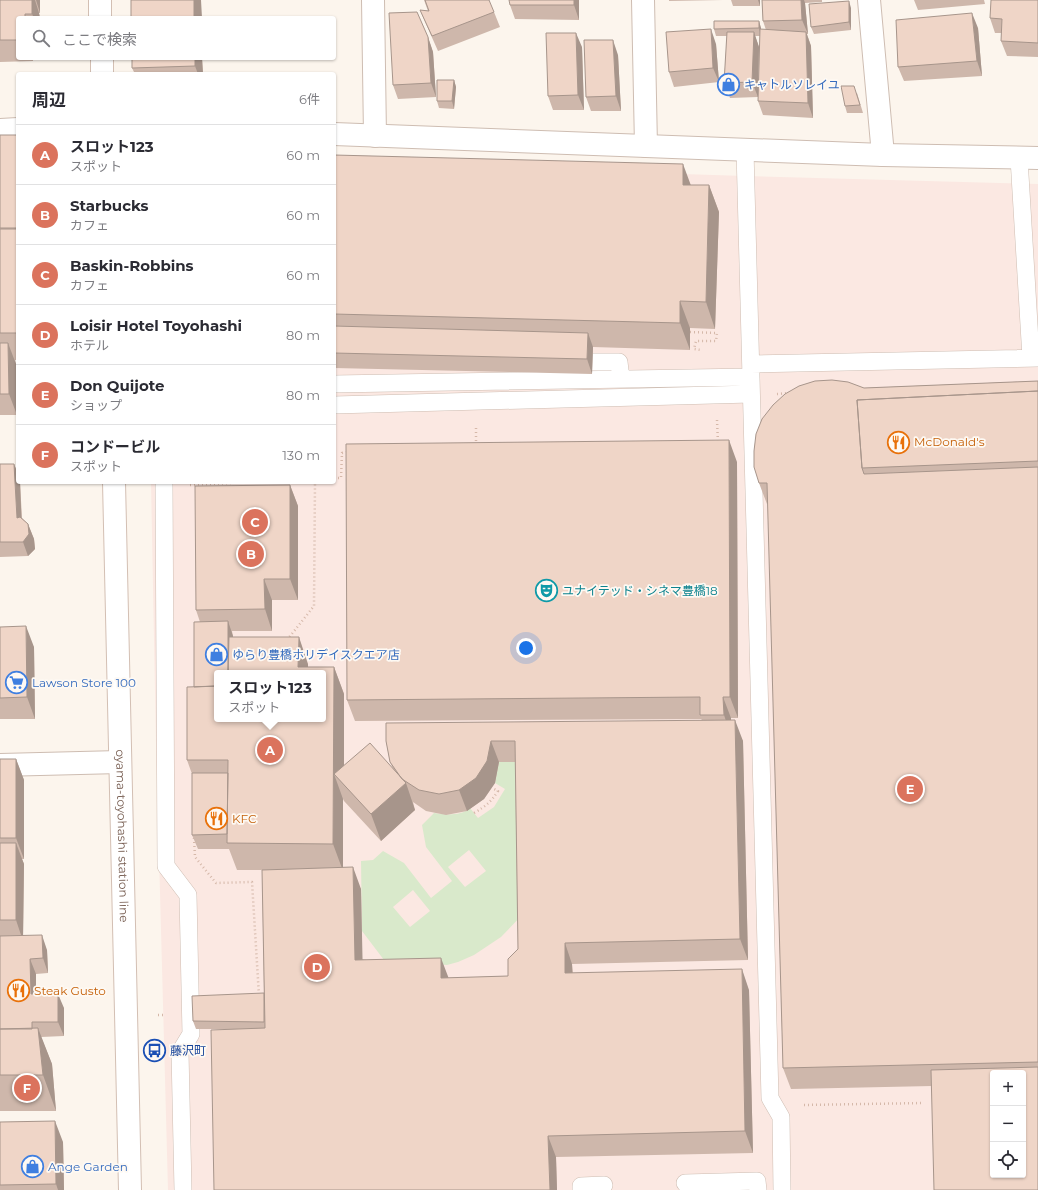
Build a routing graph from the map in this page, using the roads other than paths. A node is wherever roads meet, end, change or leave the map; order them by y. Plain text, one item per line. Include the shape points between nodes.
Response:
1 (100, 0) edge
2 (373, 0) edge
3 (643, 0) edge
4 (868, 0) edge
5 (100, 16) edge
6 (102, 60) edge
7 (102, 72) edge
8 (16, 129) edge
9 (0, 130) edge
10 (336, 134) edge
11 (375, 136) junction
12 (646, 146) junction
13 (745, 150) junction
14 (883, 155) junction
15 (1028, 158) edge
16 (1035, 358) edge
17 (555, 362) edge
18 (620, 379) junction
19 (751, 379) junction
20 (336, 384) edge
21 (336, 405) edge
22 (114, 484) edge
23 (164, 484) edge
24 (120, 762) junction
25 (0, 765) edge
26 (685, 1183) dead end
27 (604, 1185) dead end
28 (729, 1186) edge
29 (130, 1190) edge
30 (183, 1190) edge
31 (581, 1190) edge
32 (758, 1190) edge
33 (782, 1190) edge

1 - 5 street
2 - 11 street
3 - 12 street
4 - 14 street
6 - 7 street
8 - 9 street
10 - 11 street
11 - 12 street
12 - 13 street
13 - 14 street
13 - 19 lane
14 - 15 street
15 - 16 lane
16 - 19 lane
17 - 18 lane via 619,362
18 - 19 lane
18 - 20 lane via 446,376
19 - 21 lane
19 - 33 lane via 770,1098 781,1117
22 - 24 street, oyama-toyohashi station line
23 - 30 lane via 166,866 188,895 189,910 191,1034 180,1052
24 - 25 street
24 - 29 street, oyama-toyohashi station line
26 - 28 lane
27 - 31 lane via 581,1186
28 - 32 lane via 757,1181

